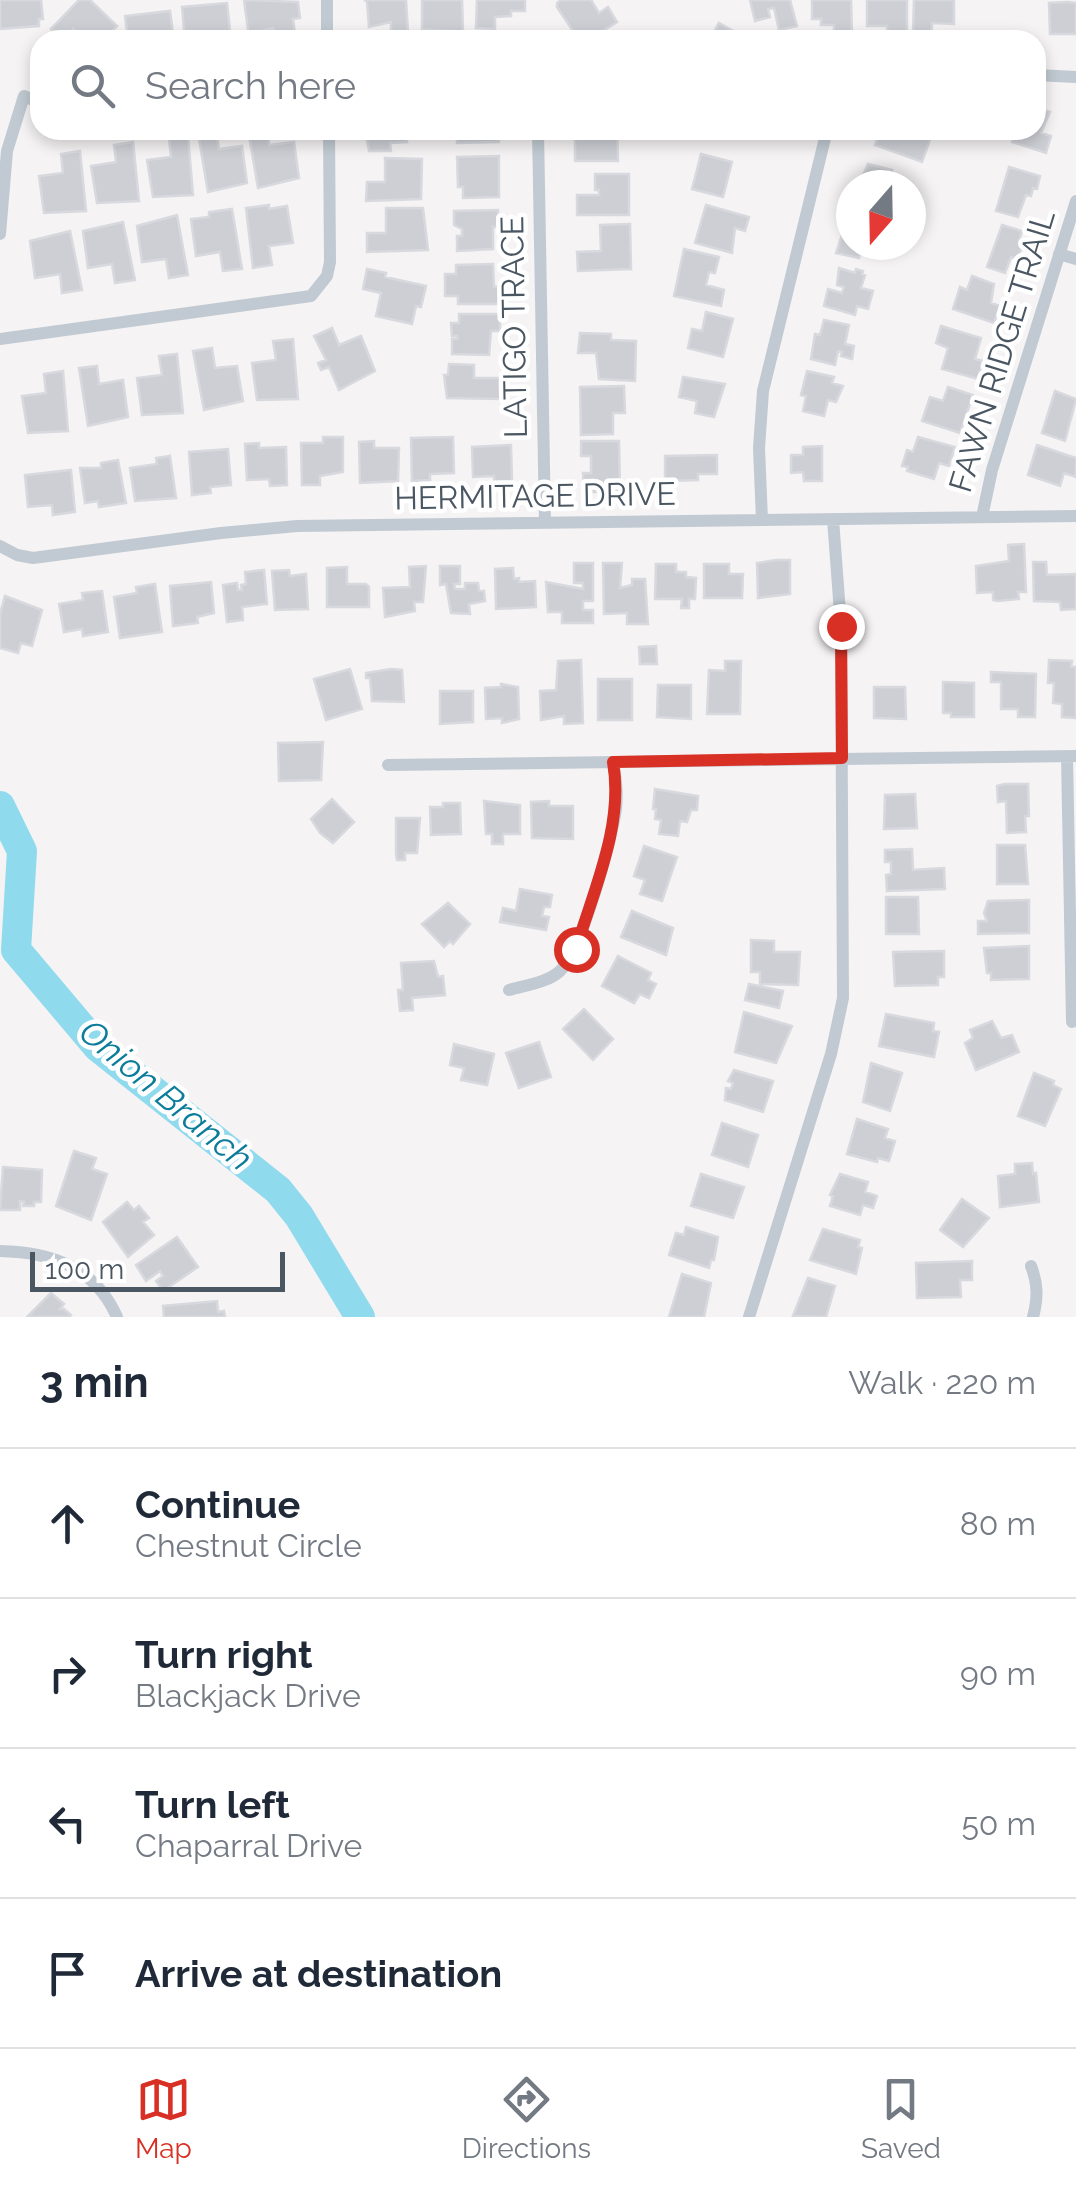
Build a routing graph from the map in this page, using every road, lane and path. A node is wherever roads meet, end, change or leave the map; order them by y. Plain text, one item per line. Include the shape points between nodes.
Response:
1 (327, 0) edge
2 (328, 30) edge
3 (1046, 75) edge
4 (1076, 76) edge
5 (30, 99) edge
6 (328, 140) edge
7 (538, 140) edge
8 (825, 140) edge
9 (1076, 201) edge
10 (0, 234) edge
11 (1059, 254) junction
12 (1076, 259) edge
13 (0, 339) edge
14 (1076, 516) edge
15 (982, 517) junction
16 (833, 519) junction
17 (762, 520) junction
18 (545, 523) junction
19 (0, 546) edge
20 (1071, 756) edge
21 (842, 758) junction
22 (613, 762) junction
23 (388, 765) dead end
24 (510, 990) dead end
25 (1072, 1022) dead end
26 (0, 1250) edge
27 (1031, 1266) dead end
28 (116, 1317) edge
29 (749, 1317) edge
30 (1033, 1317) edge

1 - 2 street
3 - 4 street
5 - 10 street via 24,96 8,151
6 - 13 street via 330,262 310,296
7 - 18 street, LATIGO TRACE
8 - 17 street via 764,391
9 - 11 street, FAWN RIDGE TRAIL
11 - 12 street
11 - 15 street, FAWN RIDGE TRAIL
14 - 15 street, HERMITAGE DRIVE
15 - 16 street, HERMITAGE DRIVE
16 - 17 street, HERMITAGE DRIVE
16 - 21 street
17 - 18 street, HERMITAGE DRIVE
18 - 19 street, HERMITAGE DRIVE via 297,526 33,558
20 - 21 street
20 - 25 street
21 - 22 street
21 - 29 street via 839,1024
22 - 23 street
22 - 24 street via 612,829 576,949 559,973
26 - 28 street via 34,1251 74,1267 107,1295
27 - 30 street via 1037,1282

